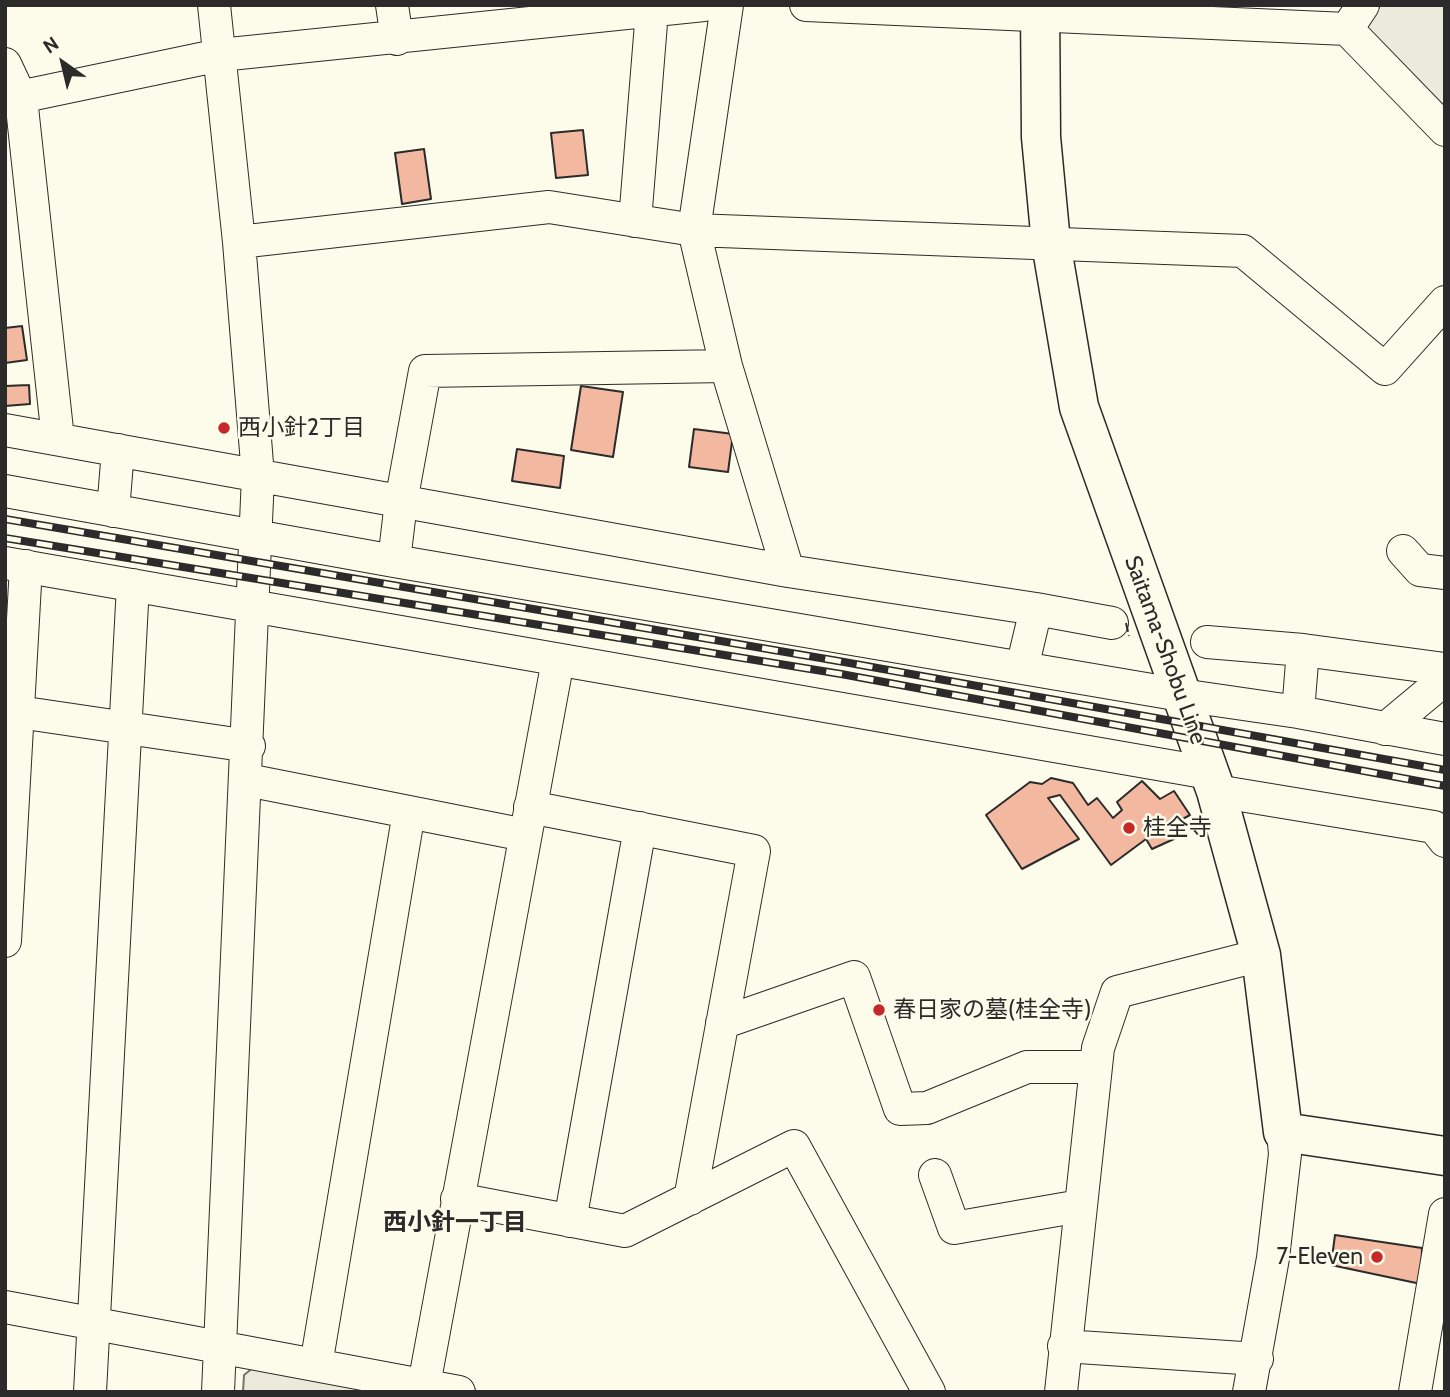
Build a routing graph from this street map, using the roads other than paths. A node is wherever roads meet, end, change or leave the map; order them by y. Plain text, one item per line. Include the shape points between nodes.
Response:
1 (214, 5) edge
2 (392, 5) edge
3 (704, 5) edge
4 (727, 5) edge
5 (806, 5) edge
6 (888, 7) edge
7 (652, 11) junction
8 (1040, 11) edge
9 (1355, 17) edge
10 (397, 39) junction
11 (219, 55) junction
12 (5, 64) edge
13 (13, 99) edge
14 (1445, 130) edge
15 (635, 220) junction
16 (694, 230) junction
17 (239, 242) junction
18 (1051, 243) junction
19 (1445, 302) edge
20 (726, 366) junction
21 (5, 430) edge
22 (58, 439) junction
23 (118, 450) junction
24 (258, 476) junction
25 (5, 491) edge
26 (401, 502) junction
27 (113, 511) junction
28 (256, 538) junction
29 (1403, 551) dead end
30 (394, 561) junction
31 (16, 565) edge
32 (788, 571) junction
33 (1445, 573) edge
34 (133, 585) junction
35 (254, 606) junction
36 (1035, 609) junction
37 (1112, 623) dead end
38 (1207, 642) dead end
39 (1303, 650) junction
40 (558, 660) junction
41 (1022, 668) junction
42 (1445, 669) edge
43 (1445, 679) edge
44 (1181, 695) junction
45 (11, 711) edge
46 (1298, 712) junction
47 (125, 728) junction
48 (1385, 729) junction
49 (1445, 739) edge
50 (248, 746) junction
51 (247, 780) junction
52 (1213, 782) junction
53 (409, 812) junction
54 (528, 821) junction
55 (640, 828) junction
56 (1445, 841) edge
57 (5, 941) edge
58 (1261, 955) junction
59 (722, 1023) junction
60 (1096, 1067) junction
61 (1283, 1132) junction
62 (1445, 1156) edge
63 (935, 1175) dead end
64 (457, 1199) junction
65 (690, 1199) junction
66 (1080, 1206) junction
67 (1445, 1214) edge
68 (570, 1221) junction
69 (5, 1307) edge
70 (93, 1324) junction
71 (1435, 1334) edge
72 (1064, 1346) junction
73 (220, 1348) junction
74 (1257, 1359) junction
75 (316, 1366) junction
76 (424, 1385) junction
77 (90, 1392) edge
78 (218, 1392) edge
79 (459, 1392) edge
80 (929, 1392) edge
81 (1061, 1392) edge
82 (1249, 1392) edge
83 (1415, 1392) edge

1 - 11 street
2 - 10 street
3 - 7 street
4 - 16 street
5 - 6 street
6 - 8 street
7 - 10 street
7 - 15 street
8 - 9 street
8 - 18 main road, Saitama-Shobu Line via 1041,137
9 - 14 street
10 - 11 street
11 - 13 street
11 - 17 street
12 - 13 street
13 - 22 street
15 - 16 street
15 - 17 street via 549,207
16 - 18 street
16 - 20 street
17 - 24 street
18 - 19 street via 1243,251 1385,369
18 - 44 main road, Saitama-Shobu Line via 1079,407
20 - 26 street via 425,371
20 - 32 street
21 - 22 street
22 - 23 street
23 - 24 street
23 - 27 street
24 - 26 street
24 - 28 street
25 - 27 street
26 - 30 street
26 - 32 street
27 - 28 street
28 - 30 street
28 - 35 street
29 - 33 street via 1420,570
30 - 41 street
31 - 34 street
31 - 45 street
32 - 36 street
34 - 35 street
34 - 47 street
35 - 40 street
35 - 50 street
36 - 37 street
36 - 41 street
38 - 39 street
39 - 42 street
39 - 46 street
40 - 52 street
40 - 54 street
41 - 44 street
43 - 48 street
44 - 46 street
44 - 52 main road, Saitama-Shobu Line
45 - 47 street
45 - 57 street
46 - 48 street
47 - 50 street
47 - 70 street
48 - 49 street
50 - 51 street
51 - 53 street
51 - 73 street
52 - 56 street via 1434,827
52 - 58 main road, Saitama-Shobu Line
53 - 54 street
53 - 75 street
54 - 55 street
54 - 64 street
55 - 59 street via 754,851
55 - 68 street
58 - 60 street via 1117,992
58 - 61 main road, Saitama-Shobu Line
59 - 60 street via 855,977 900,1109 927,1108 1027,1066
59 - 65 street
60 - 66 street
61 - 62 main road
61 - 74 street via 1285,1154
63 - 66 street via 954,1228
64 - 68 street
64 - 76 street
65 - 68 street via 625,1231
65 - 80 street via 794,1146
66 - 72 street
67 - 71 street
69 - 70 street
70 - 73 street
70 - 77 street
71 - 83 street
72 - 74 street
72 - 81 street
73 - 75 street
73 - 78 street
74 - 82 street
75 - 76 street
76 - 79 street

